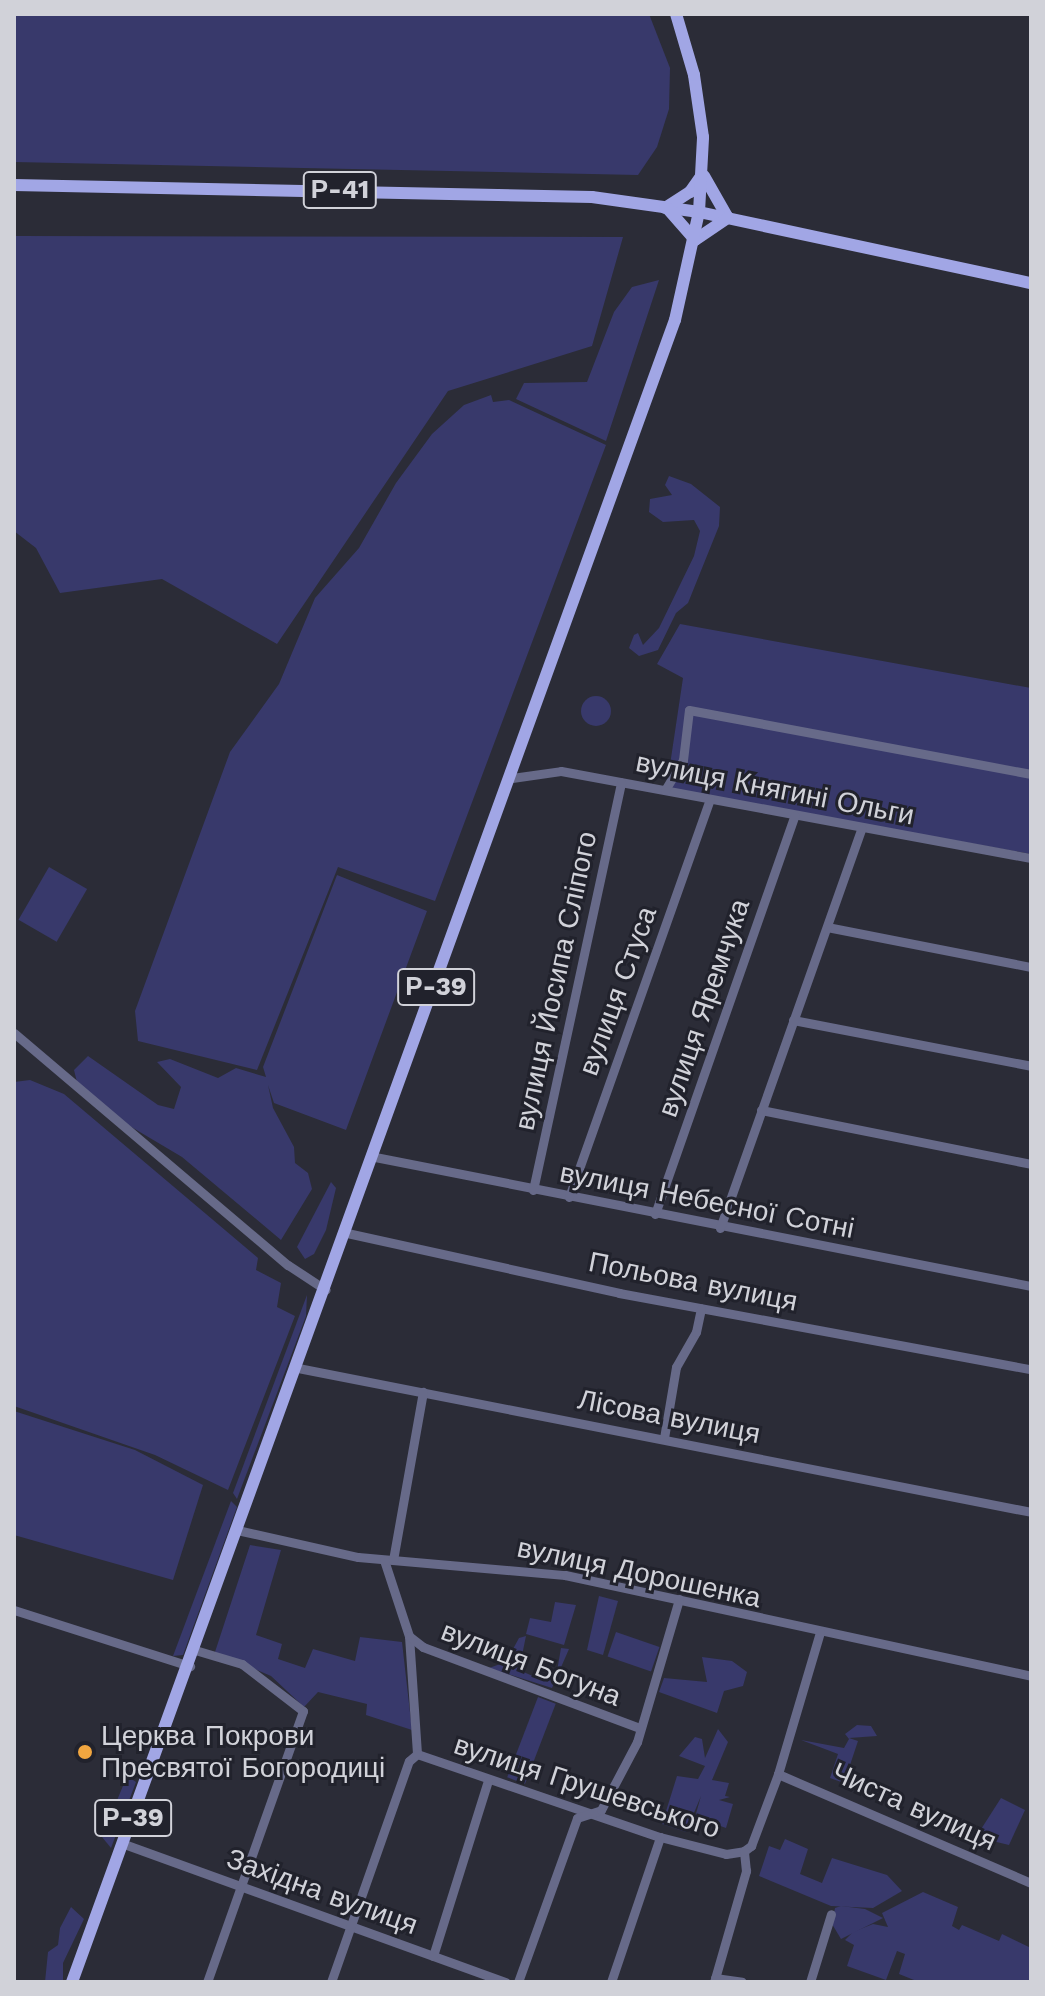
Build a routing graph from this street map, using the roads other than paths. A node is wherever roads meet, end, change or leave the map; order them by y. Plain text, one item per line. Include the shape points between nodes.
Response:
1 (676, 14) edge
2 (703, 173) junction
3 (14, 185) edge
4 (665, 208) junction
5 (699, 212) junction
6 (728, 218) junction
7 (695, 240) junction
8 (1031, 283) edge
9 (1031, 774) edge
10 (512, 778) junction
11 (621, 782) junction
12 (665, 790) junction
13 (710, 799) junction
14 (794, 816) junction
15 (862, 828) junction
16 (1031, 858) edge
17 (827, 927) junction
18 (1031, 967) edge
19 (793, 1020) junction
20 (14, 1033) edge
21 (1031, 1066) edge
22 (761, 1110) junction
23 (375, 1157) junction
24 (1031, 1164) edge
25 (533, 1190) junction
26 (569, 1197) junction
27 (655, 1214) junction
28 (720, 1228) junction
29 (347, 1233) junction
30 (1031, 1286) edge
31 (327, 1290) junction
32 (701, 1309) junction
33 (298, 1368) junction
34 (1031, 1369) edge
35 (423, 1392) junction
36 (664, 1438) junction
37 (1031, 1512) edge
38 (237, 1530) junction
39 (389, 1560) junction
40 (679, 1599) junction
41 (14, 1610) edge
42 (820, 1632) junction
43 (409, 1636) junction
44 (193, 1657) junction
45 (1031, 1676) edge
46 (640, 1728) junction
47 (417, 1754) junction
48 (778, 1774) junction
49 (488, 1780) junction
50 (587, 1814) junction
51 (660, 1837) junction
52 (124, 1844) junction
53 (744, 1851) junction
54 (1031, 1883) edge
55 (242, 1887) junction
56 (831, 1914) dead end
57 (350, 1925) junction
58 (433, 1956) junction
59 (714, 1980) edge
60 (72, 1982) edge
61 (207, 1982) edge
62 (331, 1982) edge
63 (506, 1982) edge
64 (518, 1982) edge
65 (611, 1982) edge
66 (742, 1982) edge
67 (810, 1982) edge

1 - 2 main road, Р-39 via 697,90
2 - 4 main road via 690,192
2 - 5 main road, Р-39
2 - 6 main road
3 - 4 main road, Р-41 via 484,192
4 - 5 main road, Р-41
4 - 7 main road
5 - 6 main road, Р-41
5 - 7 main road, Р-39
6 - 7 main road
6 - 8 main road, Р-41
7 - 10 main road, Р-39 via 659,372
9 - 12 street via 689,710 683,760
10 - 11 street, вулиця Княгині Ольги via 561,771
10 - 23 main road, Р-39
11 - 12 street, вулиця Княгині Ольги
11 - 25 street, вулиця Йосипа Сліпого
12 - 13 street, вулиця Княгині Ольги
13 - 14 street, вулиця Княгині Ольги
13 - 26 street, вулиця Стуса
14 - 15 street, вулиця Княгині Ольги
14 - 27 street, вулиця Яремчука
15 - 16 street, вулиця Княгині Ольги
15 - 17 street
17 - 18 street
17 - 19 street
19 - 21 street
19 - 22 street
20 - 31 street via 277,1256
22 - 24 street
22 - 28 street
23 - 25 street, вулиця Небесної Сотні
23 - 29 main road, Р-39
25 - 26 street, вулиця Небесної Сотні
26 - 27 street, вулиця Небесної Сотні
27 - 28 street, вулиця Небесної Сотні
28 - 30 street, вулиця Небесної Сотні
29 - 31 main road, Р-39
29 - 32 street, Польова вулиця
31 - 33 main road, Р-39
32 - 34 street, Польова вулиця
32 - 36 street via 696,1332 676,1367
33 - 35 street, Лісова вулиця
33 - 38 main road, Р-39
35 - 36 street, Лісова вулиця
35 - 39 street
36 - 37 street, Лісова вулиця
38 - 39 street, вулиця Дорошенка
38 - 44 main road, Р-39
39 - 40 street, вулиця Дорошенка via 532,1570
39 - 43 street
40 - 42 street, вулиця Дорошенка
40 - 46 street
41 - 44 street
42 - 45 street, вулиця Дорошенка
42 - 48 street
43 - 46 street, вулиця Богуна via 423,1647
43 - 47 street
44 - 52 main road, Р-39
44 - 55 street via 212,1656 260,1675 303,1711
46 - 50 street via 601,1810
47 - 49 street, вулиця Грушевського
47 - 57 street via 409,1761
48 - 53 street
48 - 54 street, Чиста вулиця
49 - 50 street, вулиця Грушевського
49 - 58 street
50 - 51 street, вулиця Грушевського
50 - 64 street via 577,1818
51 - 53 street, вулиця Грушевського via 726,1854
51 - 65 street
52 - 55 street, Західна вулиця
52 - 60 main road, Р-39
53 - 59 street via 746,1871
55 - 57 street, Західна вулиця
55 - 61 street
56 - 67 street
57 - 58 street, Західна вулиця
57 - 62 street
58 - 63 street, Західна вулиця
59 - 66 street

